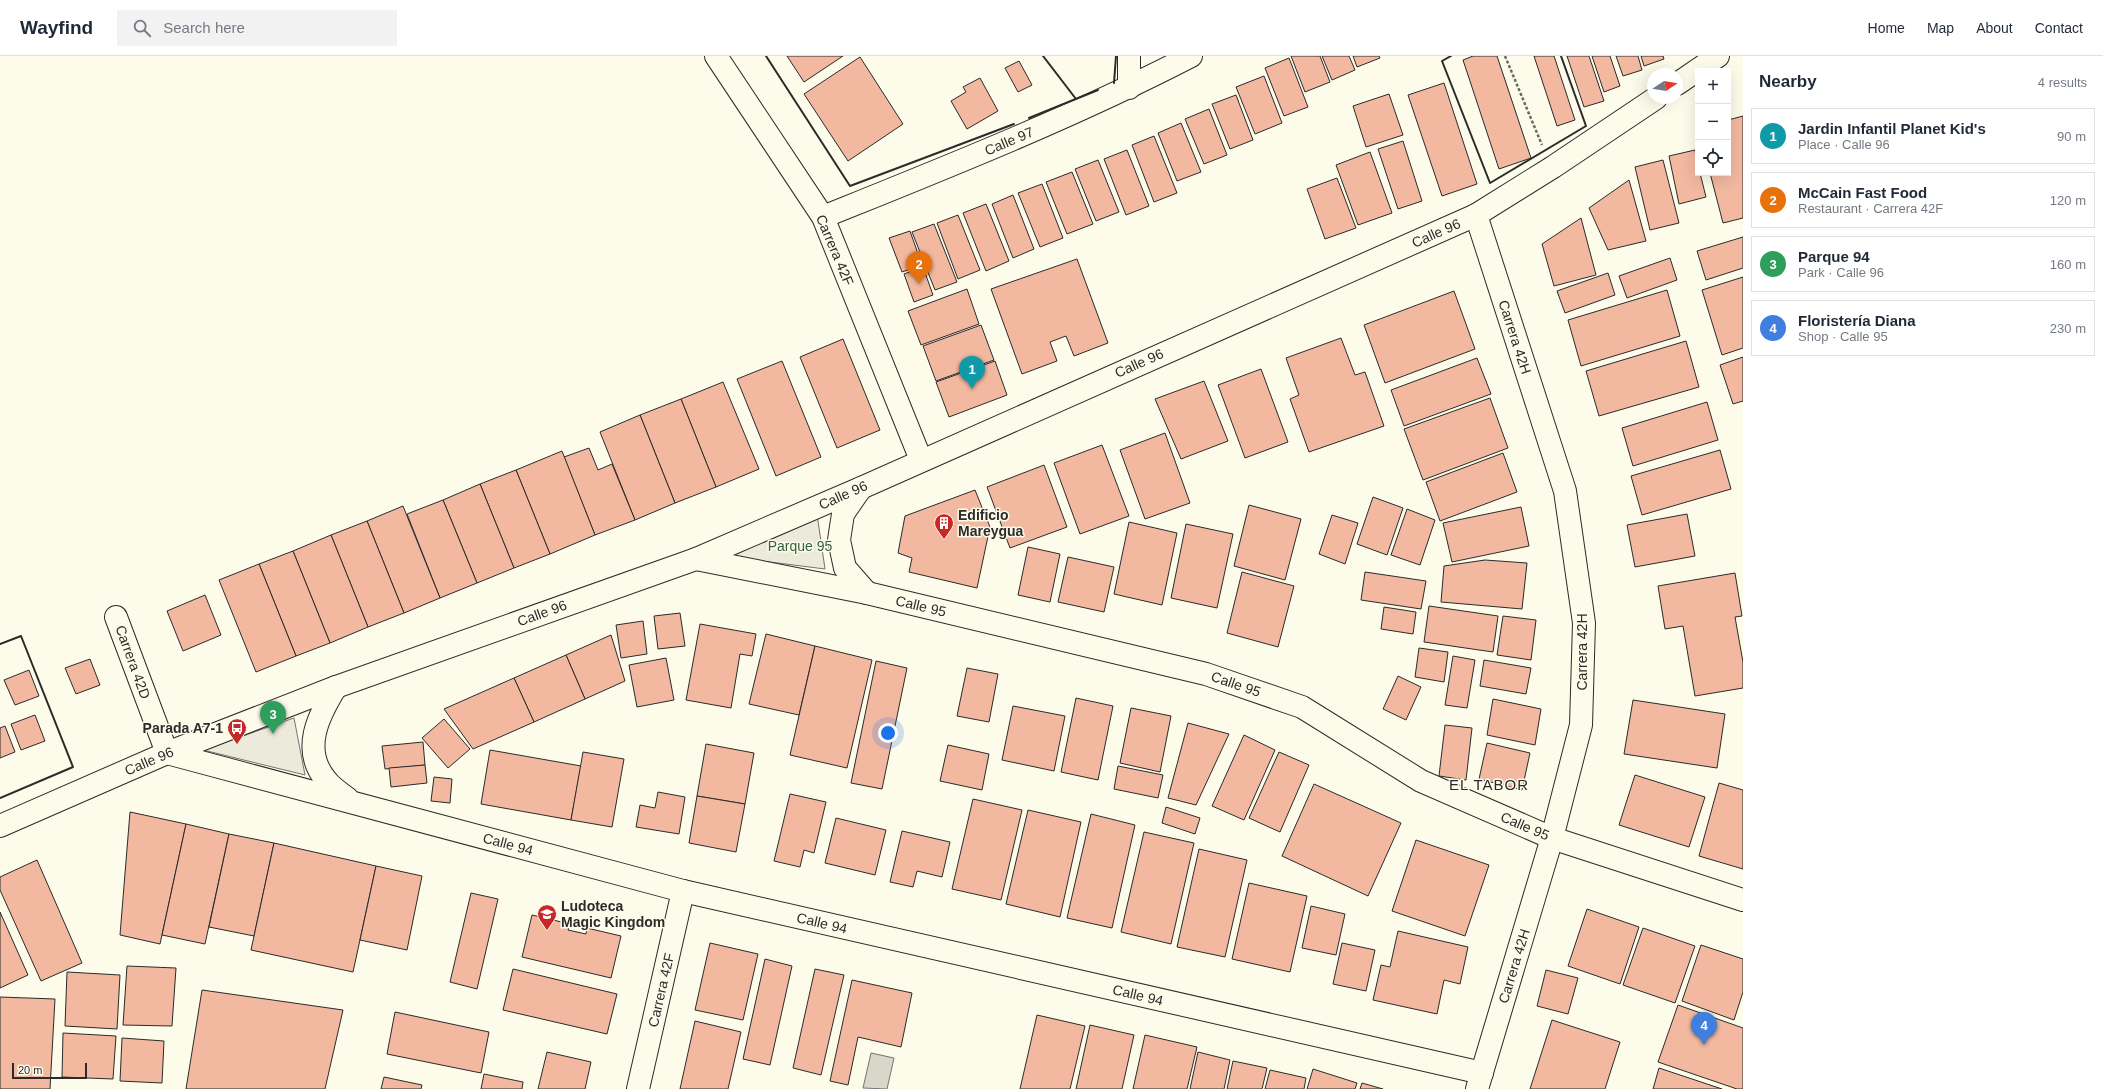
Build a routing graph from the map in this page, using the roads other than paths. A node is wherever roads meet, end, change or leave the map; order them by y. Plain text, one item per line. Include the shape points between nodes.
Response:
1 (716, 56) edge
2 (1129, 56) edge
3 (1191, 56) edge
4 (1718, 56) edge
5 (1683, 80) edge
6 (1129, 88) junction
7 (1647, 104) edge
8 (1476, 215) junction
9 (823, 218) junction
10 (921, 460) junction
11 (861, 488) junction
12 (696, 559) junction
13 (867, 593) junction
14 (116, 617) dead end
15 (336, 687) junction
16 (167, 753) junction
17 (350, 802) junction
18 (0, 826) edge
19 (1552, 838) junction
20 (683, 891) junction
21 (1743, 900) edge
22 (1479, 1081) edge
23 (638, 1089) edge

1 - 9 street, Carrera 42F
2 - 6 street
3 - 6 street, Calle 97
4 - 5 street
6 - 9 street, Calle 97 via 1025,127
7 - 8 street, Calle 96
8 - 10 street, Calle 96
8 - 19 street, Carrera 42H via 1565,491 1584,623 1581,725
9 - 10 street, Carrera 42F
10 - 11 street, Calle 96
11 - 12 street, Calle 96
11 - 13 street via 843,514 839,540 845,568
12 - 13 street, Calle 95
12 - 15 street, Calle 96
13 - 19 street, Calle 95 via 1206,674 1302,707 1420,781
14 - 16 street, Carrera 42D
15 - 16 street, Calle 96
15 - 17 street via 322,708 316,725 314,756 317,768 326,781
16 - 17 street, Calle 94
16 - 18 street, Calle 96
17 - 20 street, Calle 94
19 - 21 street, Calle 95
19 - 22 street, Carrera 42H
20 - 22 street, Calle 94
20 - 23 street, Carrera 42F

